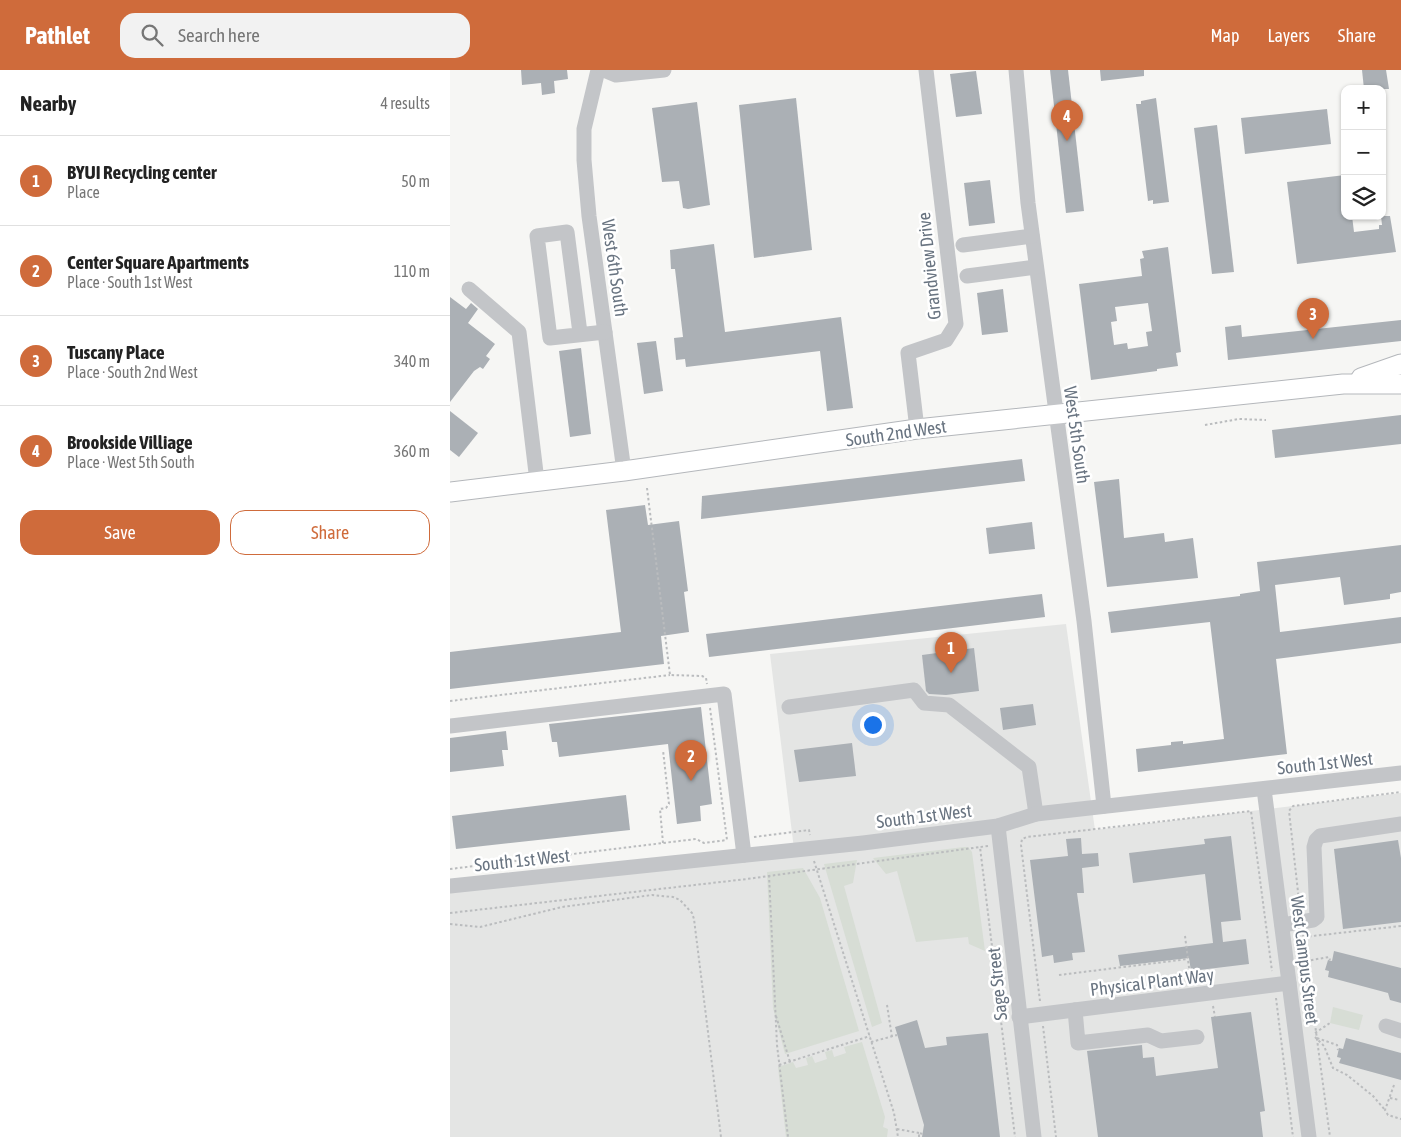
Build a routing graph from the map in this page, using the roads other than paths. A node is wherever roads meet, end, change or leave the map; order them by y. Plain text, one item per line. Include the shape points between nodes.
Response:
1 (598, 70) edge
2 (604, 70) edge
3 (664, 70) edge
4 (926, 70) edge
5 (1016, 70) edge
6 (1032, 236) junction
7 (963, 245) dead end
8 (1036, 267) junction
9 (966, 276) dead end
10 (469, 289) dead end
11 (605, 332) junction
12 (580, 333) junction
13 (1401, 364) edge
14 (1343, 384) junction
15 (1401, 384) edge
16 (1055, 414) junction
17 (917, 429) junction
18 (624, 471) junction
19 (537, 481) junction
20 (450, 492) edge
21 (790, 707) dead end
22 (450, 726) edge
23 (1401, 773) edge
24 (1264, 789) junction
25 (1104, 806) junction
26 (1036, 814) junction
27 (1401, 824) edge
28 (998, 826) junction
29 (744, 856) junction
30 (450, 886) edge
31 (1282, 925) junction
32 (1289, 984) junction
33 (1075, 1010) junction
34 (1019, 1017) junction
35 (1386, 1026) dead end
36 (1401, 1031) edge
37 (1196, 1037) dead end
38 (1034, 1137) edge
39 (1308, 1137) edge

1 - 11 street, West 6th South via 584,129 584,160
2 - 3 street via 616,75
4 - 17 street, Grandview Drive via 956,324 946,340 908,353
5 - 6 street, West 5th South
6 - 7 street
6 - 8 street, West 5th South
8 - 9 street
8 - 16 street, West 5th South
10 - 19 street via 519,332
11 - 12 street
11 - 18 street, West 6th South
12 - 12 street via 550,338 537,236 567,232
13 - 14 main road, South 2nd West
14 - 15 main road, South 2nd West
14 - 16 main road, South 2nd West
16 - 17 main road, South 2nd West
16 - 25 street, West 5th South via 1084,621
17 - 18 main road, South 2nd West
18 - 19 main road, South 2nd West
19 - 20 main road, South 2nd West
21 - 26 street via 914,690 924,703 949,705 1029,766
22 - 29 street via 724,694
23 - 24 street, South 1st West
24 - 25 street, South 1st West
24 - 31 street, West Campus Street
25 - 26 street, South 1st West
26 - 28 street, South 1st West
27 - 31 street via 1320,836 1314,847 1317,917
28 - 29 street, South 1st West
28 - 34 street, Sage Street
29 - 30 street, South 1st West
31 - 32 street, West Campus Street
32 - 33 street, Physical Plant Way
32 - 39 street, West Campus Street
33 - 34 street, Physical Plant Way
33 - 37 street via 1078,1043 1148,1035 1161,1041
34 - 38 street, Sage Street
35 - 36 street

